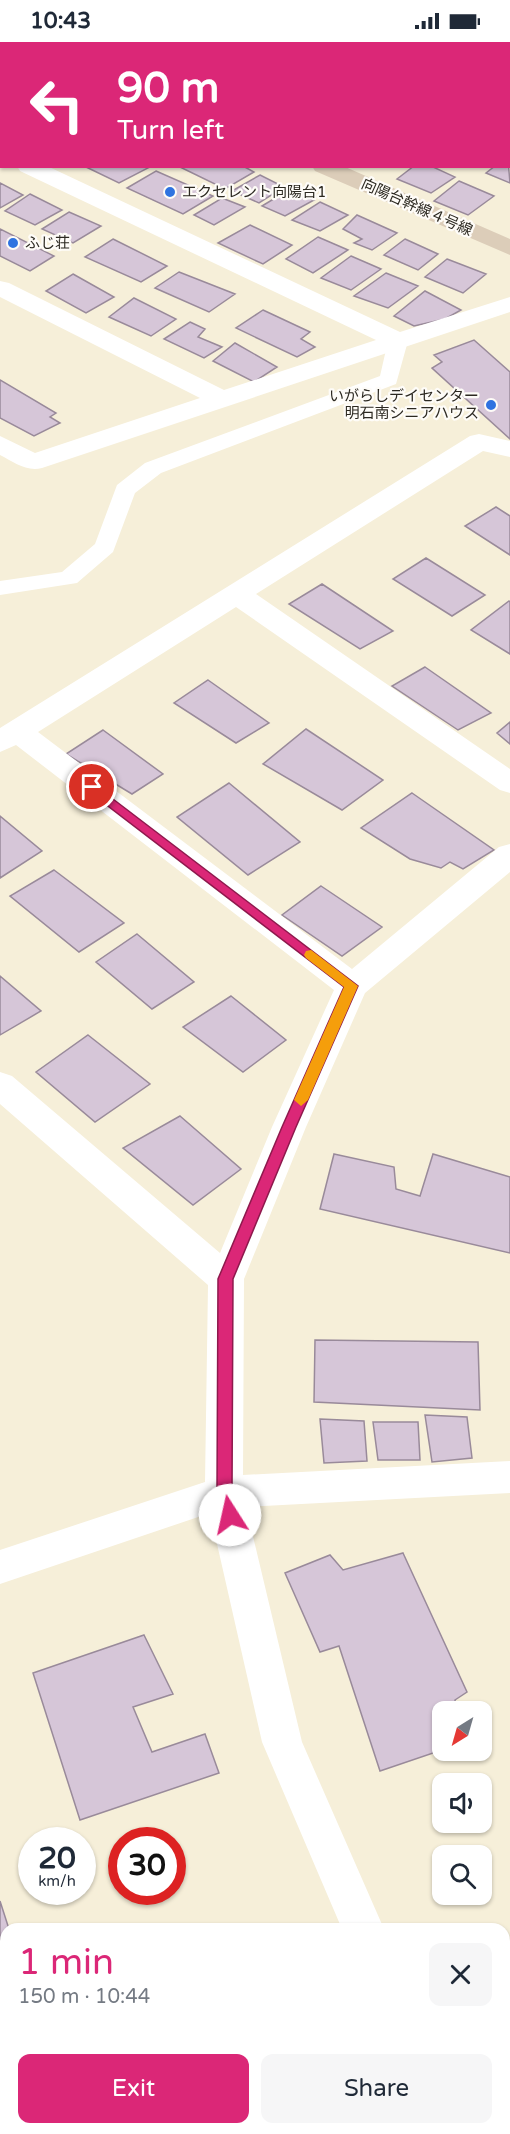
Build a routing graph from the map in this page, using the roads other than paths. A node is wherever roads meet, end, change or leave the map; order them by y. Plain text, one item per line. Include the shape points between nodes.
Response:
1 (32, 168) edge
2 (328, 168) edge
3 (510, 248) edge
4 (0, 288) edge
5 (510, 304) edge
6 (398, 341) junction
7 (221, 399) junction
8 (0, 444) edge
9 (510, 449) edge
10 (0, 588) edge
11 (236, 594) junction
12 (9, 736) edge
13 (510, 783) edge
14 (510, 855) edge
15 (352, 986) junction
16 (0, 1084) edge
17 (226, 1279) junction
18 (510, 1477) edge
19 (224, 1492) junction
20 (0, 1567) edge
21 (360, 1923) edge

1 - 6 street
2 - 3 street, 向陽台幹線４号線
4 - 7 street
5 - 6 street
6 - 7 street
6 - 10 lane via 389,380 153,468 125,490 105,548 69,578
7 - 8 street via 33,462
9 - 11 street via 479,442
11 - 12 street
11 - 13 street
12 - 15 street
14 - 15 street
15 - 17 street
16 - 17 street
17 - 19 street
18 - 19 street
19 - 20 street
19 - 21 street via 282,1742

